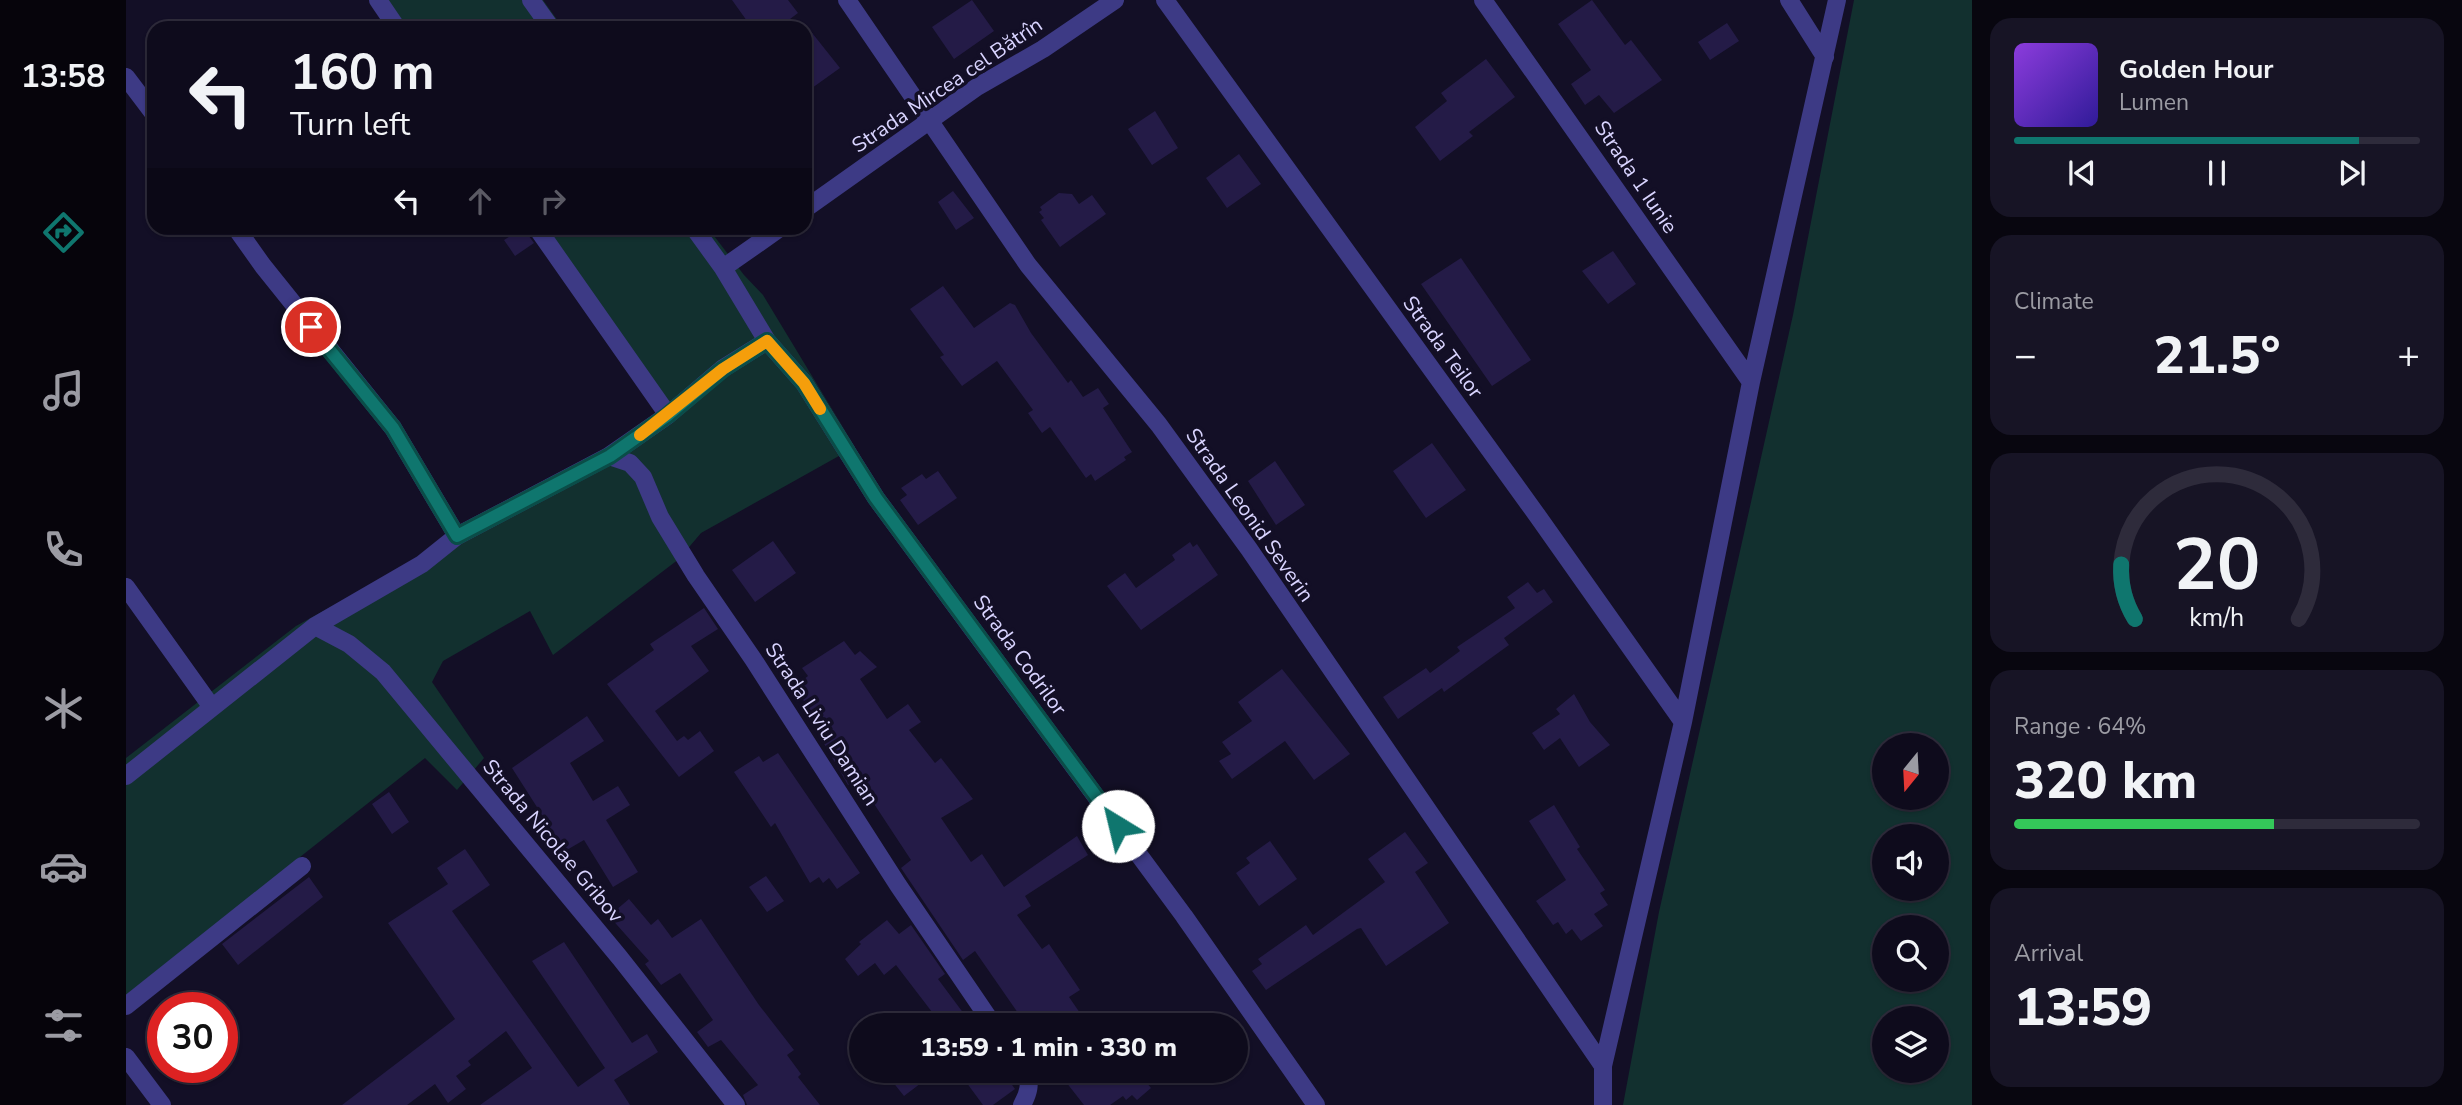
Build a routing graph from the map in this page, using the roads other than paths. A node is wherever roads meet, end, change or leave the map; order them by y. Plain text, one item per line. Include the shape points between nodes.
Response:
1 (378, 0) edge
2 (531, 0) edge
3 (847, 0) edge
4 (1115, 0) edge
5 (1165, 0) edge
6 (1483, 0) edge
7 (1789, 0) edge
8 (1837, 0) edge
9 (392, 21) edge
10 (546, 21) edge
11 (1825, 57) junction
12 (126, 78) edge
13 (147, 105) edge
14 (929, 120) junction
15 (812, 204) edge
16 (241, 235) edge
17 (542, 235) edge
18 (699, 235) edge
19 (769, 235) edge
20 (723, 268) junction
21 (767, 341) junction
22 (1751, 382) junction
23 (668, 415) junction
24 (610, 456) junction
25 (457, 536) junction
26 (126, 587) edge
27 (315, 626) junction
28 (211, 706) junction
29 (1683, 722) junction
30 (126, 776) edge
31 (302, 866) dead end
32 (126, 1006) edge
33 (986, 1013) edge
34 (126, 1056) edge
35 (1603, 1066) junction
36 (1029, 1083) edge
37 (162, 1105) edge
38 (736, 1105) edge
39 (1023, 1105) edge
40 (1316, 1105) edge
41 (1603, 1105) edge

1 - 9 street
2 - 10 street
3 - 14 street, Strada Leonid Severin
4 - 14 street, Strada Mircea cel Bătrîn
5 - 29 street, Strada Teilor
6 - 22 street, Strada 1 Iunie
7 - 11 street
8 - 11 street
11 - 22 street
12 - 13 street
14 - 15 street, Strada Mircea cel Bătrîn
14 - 35 street, Strada Leonid Severin via 1028,265 1158,425 1249,549
16 - 25 street via 393,428
17 - 23 street
18 - 20 street, Strada Codrilor
19 - 20 street
20 - 21 street, Strada Codrilor
21 - 23 street via 723,369
21 - 40 street, Strada Codrilor via 804,383 876,498 1184,916
22 - 29 street
23 - 24 street
24 - 25 street
24 - 33 street, Strada Liviu Damian via 629,463 643,477 660,517 696,576
25 - 27 street via 422,564
26 - 28 street
27 - 28 street
27 - 38 street, Strada Nicolae Gribov via 349,644 383,672 621,958
28 - 30 street
29 - 35 street
31 - 32 street
34 - 37 street
35 - 41 street
36 - 39 street

